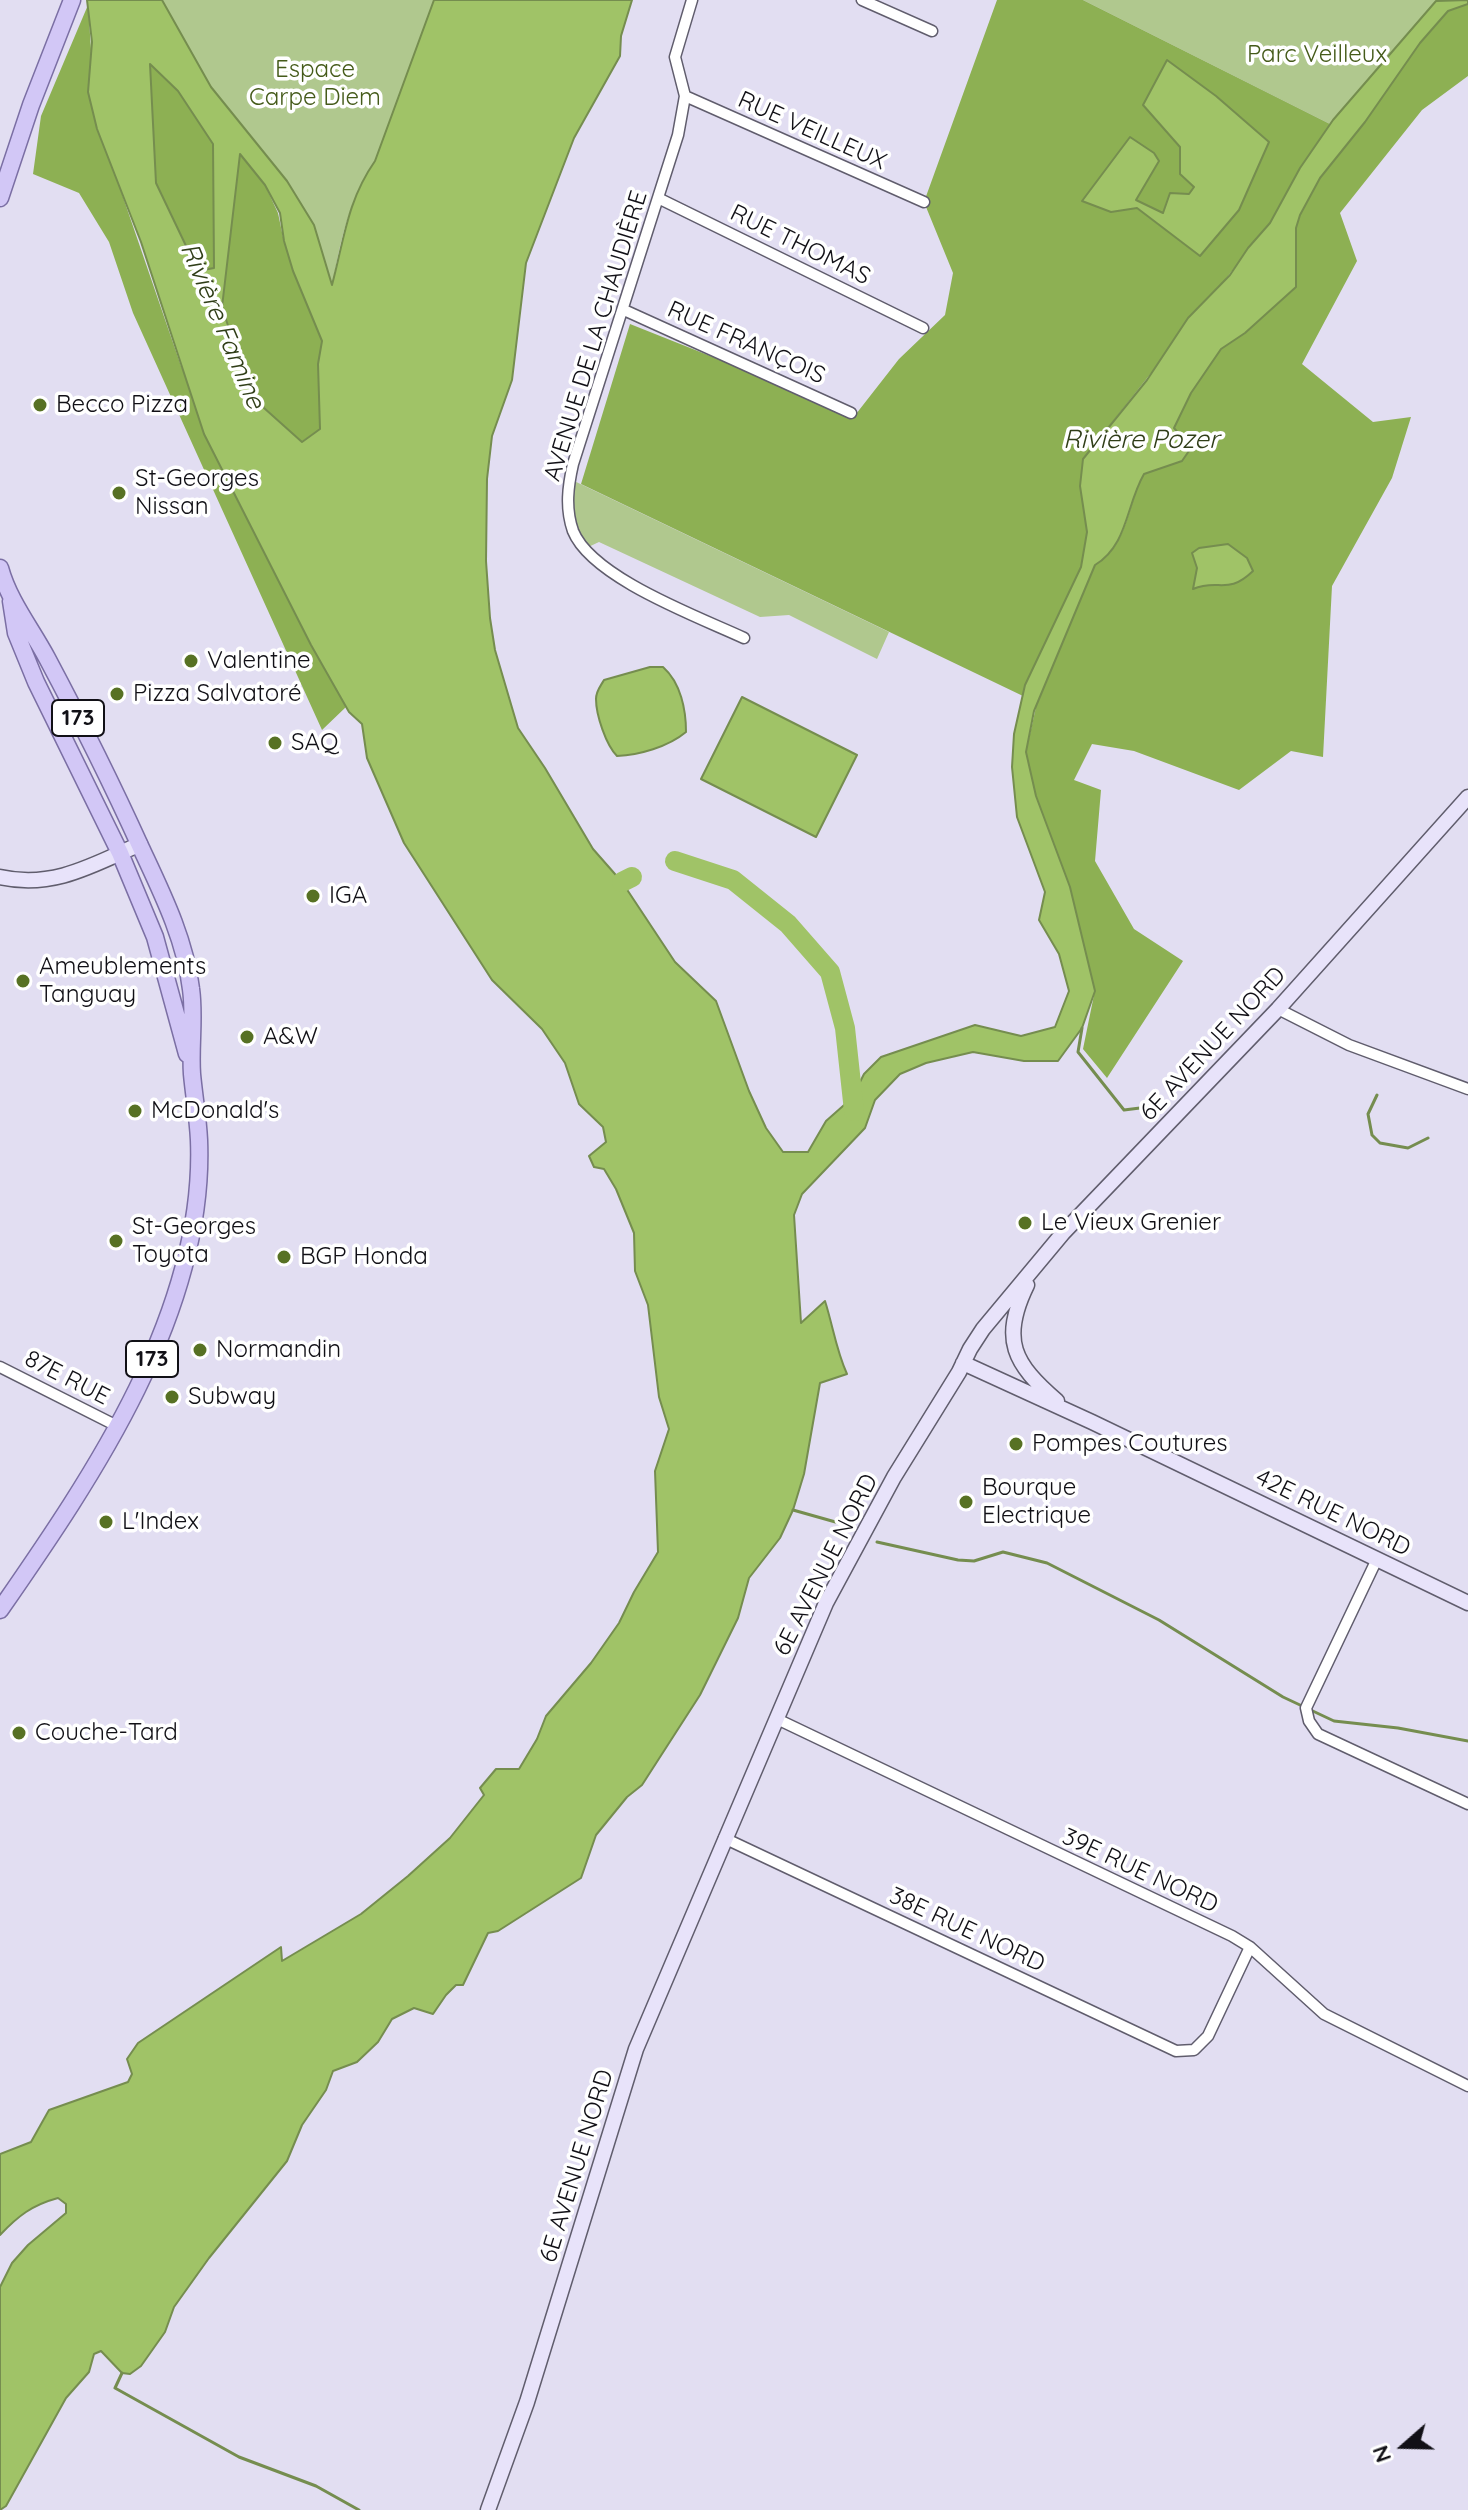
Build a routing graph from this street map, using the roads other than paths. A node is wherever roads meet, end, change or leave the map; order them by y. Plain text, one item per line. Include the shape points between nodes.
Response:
1 (72, 0) edge
2 (692, 0) edge
3 (862, 0) edge
4 (932, 31) dead end
5 (685, 96) junction
6 (0, 198) edge
7 (660, 199) junction
8 (924, 202) dead end
9 (624, 310) junction
10 (923, 328) dead end
11 (851, 413) dead end
12 (0, 568) edge
13 (5, 598) edge
14 (744, 638) dead end
15 (1468, 797) edge
16 (140, 844) junction
17 (120, 853) junction
18 (0, 877) edge
19 (1278, 1009) junction
20 (192, 1071) junction
21 (1468, 1089) edge
22 (1038, 1263) junction
23 (0, 1367) edge
24 (961, 1367) junction
25 (1092, 1422) junction
26 (117, 1426) junction
27 (1377, 1559) junction
28 (1468, 1603) edge
29 (0, 1610) edge
30 (777, 1719) junction
31 (1468, 1804) edge
32 (724, 1838) junction
33 (1250, 1947) junction
34 (1468, 2086) edge
35 (488, 2510) edge

1 - 6 main road
2 - 5 street, AVENUE DE LA CHAUDIÈRE via 675,57
3 - 4 street
5 - 7 street, AVENUE DE LA CHAUDIÈRE
5 - 8 street, RUE VEILLEUX
7 - 9 street, AVENUE DE LA CHAUDIÈRE
7 - 10 street, RUE THOMAS
9 - 11 street, RUE FRANÇOIS
9 - 14 street, AVENUE DE LA CHAUDIÈRE via 573,464 567,492 574,533 606,570
12 - 13 main road, 173
13 - 16 main road, 173 via 30,625
13 - 17 main road, 173 via 36,682
15 - 19 main road, 6E AVENUE NORD
16 - 17 main road
16 - 20 main road, 173 via 174,920 185,961 191,990
17 - 18 main road via 55,878
17 - 20 main road, 173 via 155,937
19 - 21 street via 1349,1045
19 - 22 main road, 6E AVENUE NORD
20 - 26 main road, 173 via 199,1141 187,1252 153,1357
22 - 24 main road, 6E AVENUE NORD via 983,1329
22 - 25 main road, 42E RUE NORD via 1015,1320 1017,1356 1033,1380 1058,1402
23 - 26 street, 87E RUE
24 - 25 main road, 42E RUE NORD
24 - 30 main road, 6E AVENUE NORD via 842,1573
25 - 27 main road, 42E RUE NORD
26 - 29 main road, 173
27 - 28 main road, 42E RUE NORD
27 - 31 street via 1306,1708 1309,1721 1318,1734
30 - 32 main road, 6E AVENUE NORD
30 - 33 street, 39E RUE NORD
32 - 33 street, 38E RUE NORD via 1176,2051 1194,2050 1208,2036
32 - 35 main road, 6E AVENUE NORD via 636,2049 527,2402
33 - 34 street, 39E RUE NORD via 1324,2014

